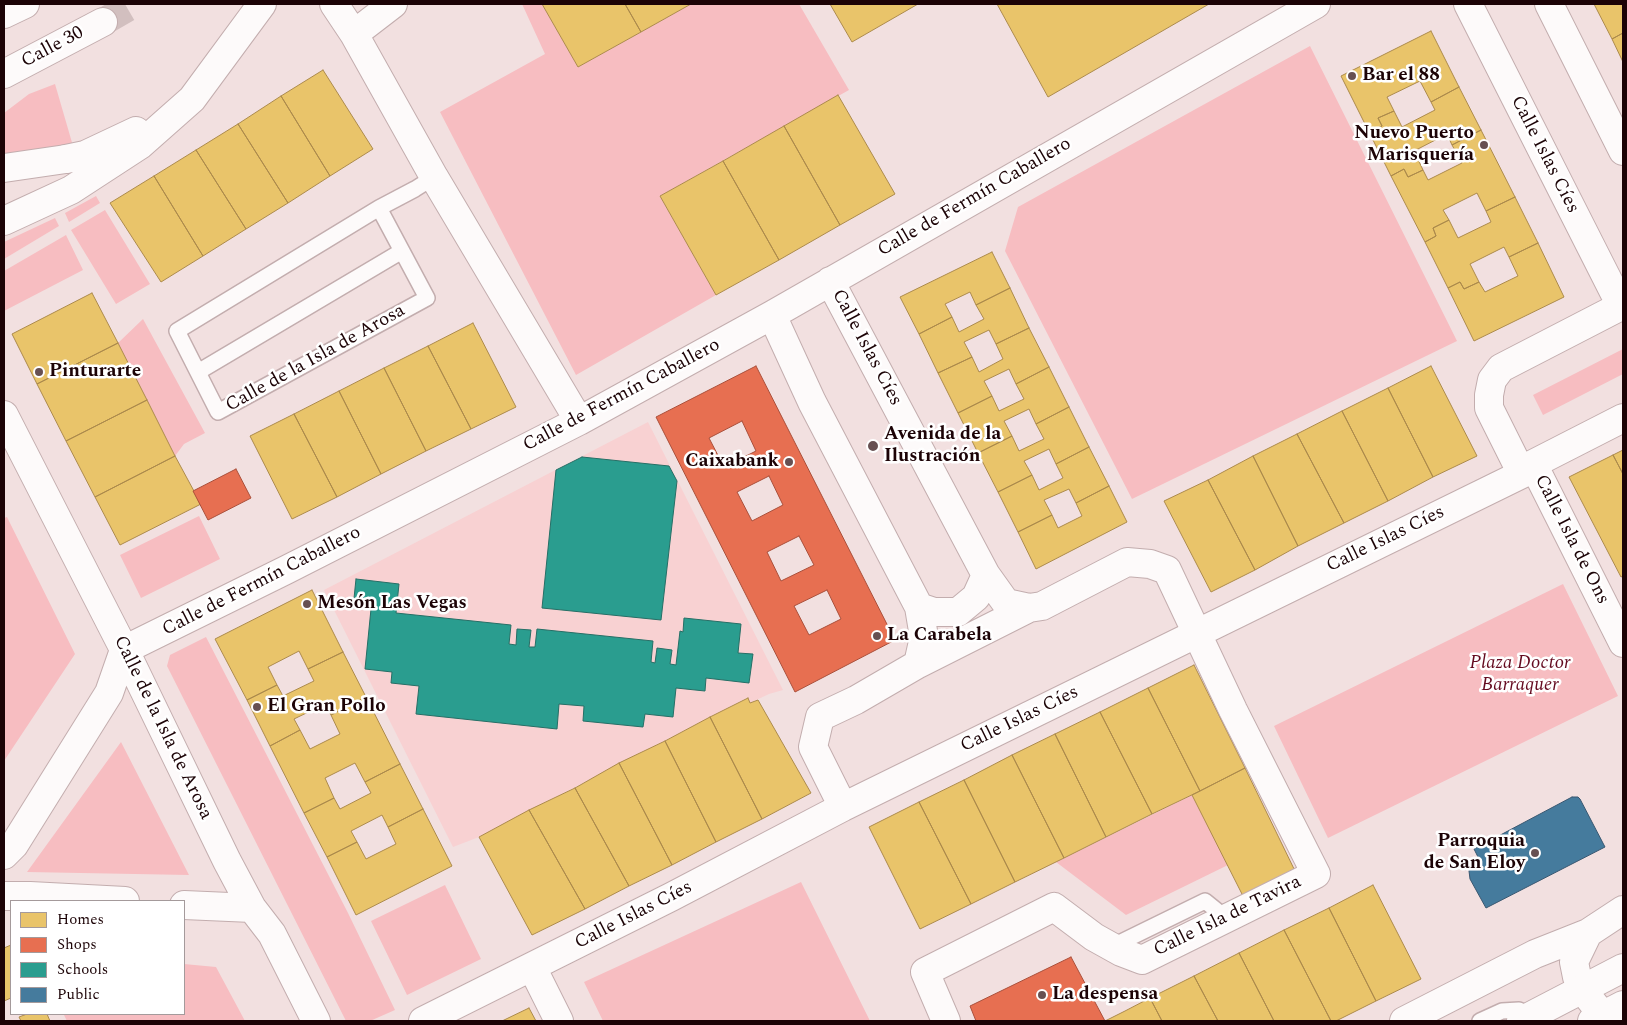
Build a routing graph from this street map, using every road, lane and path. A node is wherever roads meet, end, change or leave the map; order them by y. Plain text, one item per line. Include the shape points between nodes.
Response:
1 (12, 4) edge
2 (25, 4) edge
3 (262, 4) edge
4 (334, 4) edge
5 (393, 4) edge
6 (1316, 4) edge
7 (1468, 4) edge
8 (1549, 4) edge
9 (4, 6) edge
10 (4, 14) edge
11 (103, 22) tunnel mouth
12 (354, 34) junction
13 (4, 74) edge
14 (192, 99) junction
15 (1623, 151) edge
16 (4, 168) edge
17 (434, 177) junction
18 (379, 208) junction
19 (4, 221) edge
20 (402, 251) junction
21 (830, 281) junction
22 (1622, 305) edge
23 (772, 315) junction
24 (198, 372) junction
25 (4, 415) edge
26 (1623, 418) edge
27 (579, 421) junction
28 (1527, 469) junction
29 (986, 574) junction
30 (919, 607) junction
31 (1029, 608) junction
32 (1197, 633) junction
33 (1623, 644) edge
34 (124, 650) junction
35 (918, 664) junction
36 (843, 807) junction
37 (4, 854) edge
38 (4, 896) edge
39 (100, 900) edge
40 (185, 904) edge
41 (252, 908) junction
42 (1623, 910) edge
43 (1623, 926) edge
44 (1592, 931) junction
45 (532, 967) junction
46 (1623, 968) edge
47 (1582, 989) junction
48 (1606, 1016) edge
49 (1526, 1019) edge
50 (316, 1021) edge
51 (423, 1021) edge
52 (559, 1021) edge
53 (946, 1021) edge
54 (1404, 1021) edge
55 (1480, 1021) edge

1 - 9 main road
2 - 10 main road
3 - 14 main road
4 - 12 main road
5 - 12 main road
6 - 21 main road, Calle de Fermín Caballero
7 - 22 main road, Calle Islas Cíes
8 - 15 main road
11 - 13 main road, Calle 30
12 - 17 main road
14 - 16 main road via 131,134 85,155
14 - 19 main road via 140,145 78,186
17 - 18 lane, Calle de la Isla de Arosa
17 - 27 main road
18 - 20 lane, Calle de la Isla de Arosa
18 - 24 lane, Calle de la Isla de Arosa via 177,332
20 - 24 lane
20 - 24 lane, Calle de la Isla de Arosa via 427,298 218,412
21 - 23 main road, Calle de Fermín Caballero
21 - 29 main road, Calle Islas Cíes
22 - 28 main road, Calle Islas Cíes via 1501,368 1492,380 1489,408
23 - 27 main road, Calle de Fermín Caballero
23 - 30 main road via 812,402
25 - 34 main road, Calle de la Isla de Arosa
26 - 28 main road, Calle Islas Cíes
27 - 34 main road, Calle de Fermín Caballero
28 - 32 main road, Calle Islas Cíes
28 - 33 main road, Calle Isla de Ons
29 - 30 main road via 976,597 958,612 934,612
29 - 31 main road, Calle Islas Cíes via 1006,603
30 - 35 main road via 924,637
31 - 32 main road via 1042,606 1127,562 1150,564 1166,570
31 - 35 main road
32 - 36 main road, Calle Islas Cíes
32 - 53 main road, Calle Isla de Tavira via 1232,710 1316,874 1142,960 1094,937 1054,907 925,972
34 - 37 main road via 109,693 14,845
34 - 41 main road, Calle de la Isla de Arosa
35 - 36 main road via 820,717 813,748
36 - 45 main road, Calle Islas Cíes
38 - 39 main road
40 - 41 main road
41 - 50 main road, Calle de la Isla de Arosa via 272,934
42 - 44 main road
43 - 44 main road via 1609,925
44 - 47 main road via 1574,962
44 - 54 main road via 1535,954
45 - 51 main road, Calle Islas Cíes
45 - 52 main road
46 - 47 main road
47 - 48 main road
47 - 49 main road
49 - 55 lane via 1519,1010 1502,1011

